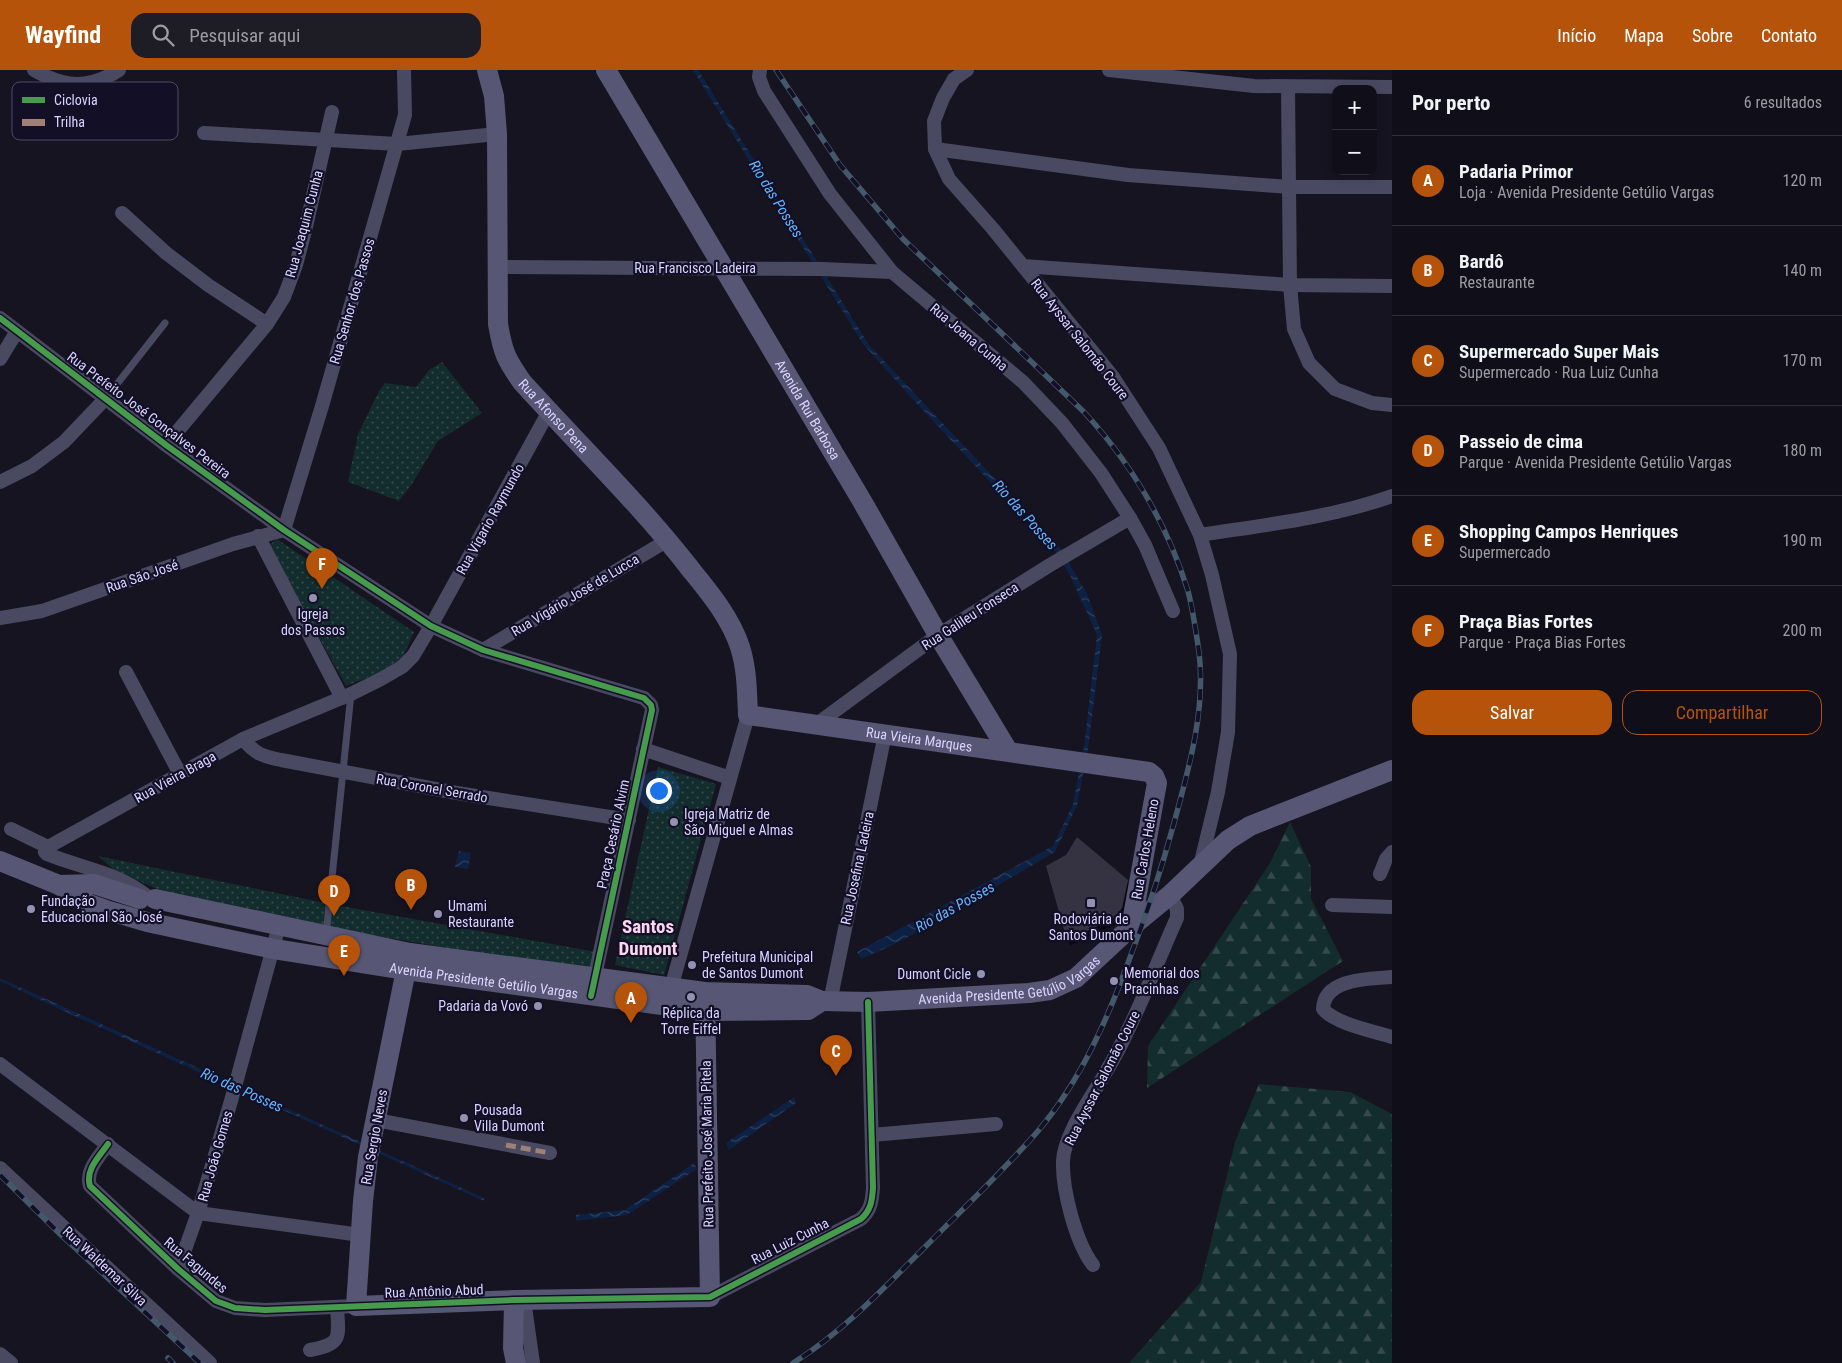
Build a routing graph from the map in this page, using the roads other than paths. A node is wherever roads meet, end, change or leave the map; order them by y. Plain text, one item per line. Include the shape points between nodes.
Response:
1 (34, 70) edge
2 (119, 70) edge
3 (404, 70) edge
4 (487, 70) edge
5 (606, 70) edge
6 (760, 70) edge
7 (966, 70) edge
8 (1109, 70) edge
9 (60, 82) edge
10 (90, 82) edge
11 (1392, 86) edge
12 (1288, 87) junction
13 (332, 112) dead end
14 (204, 133) dead end
15 (497, 134) junction
16 (325, 139) junction
17 (397, 144) junction
18 (935, 149) junction
19 (1392, 187) edge
20 (1289, 188) junction
21 (122, 213) dead end
22 (1023, 266) junction
23 (498, 267) junction
24 (723, 269) junction
25 (892, 272) junction
26 (1290, 285) junction
27 (1392, 286) edge
28 (0, 318) edge
29 (165, 322) dead end
30 (267, 324) junction
31 (18, 331) junction
32 (0, 359) edge
33 (106, 398) junction
34 (1392, 405) edge
35 (549, 411) junction
36 (166, 445) junction
37 (0, 482) edge
38 (1392, 496) edge
39 (1130, 518) junction
40 (284, 530) junction
41 (1200, 535) junction
42 (258, 536) junction
43 (668, 540) junction
44 (1172, 611) dead end
45 (0, 618) edge
46 (431, 626) junction
47 (938, 635) junction
48 (483, 650) junction
49 (126, 672) dead end
50 (347, 696) junction
51 (644, 698) joint
52 (748, 714) junction
53 (817, 724) junction
54 (885, 734) junction
55 (242, 739) junction
56 (643, 749) junction
57 (1008, 751) junction
58 (1083, 762) joint
59 (1392, 770) edge
60 (343, 773) junction
61 (180, 774) junction
62 (730, 778) junction
63 (629, 820) junction
64 (11, 829) dead end
65 (48, 847) junction
66 (1392, 852) edge
67 (0, 861) edge
68 (1200, 866) junction
69 (1380, 874) dead end
70 (59, 884) junction
71 (1170, 895) junction
72 (147, 898) junction
73 (1332, 905) dead end
74 (1392, 907) edge
75 (143, 920) junction
76 (279, 926) junction
77 (1131, 927) junction
78 (326, 935) junction
79 (274, 949) junction
80 (481, 962) junction
81 (406, 970) junction
82 (1392, 977) edge
83 (593, 987) junction
84 (671, 988) junction
85 (705, 1001) junction
86 (826, 1002) junction
87 (868, 1002) junction
88 (1392, 1037) edge
89 (0, 1064) edge
90 (996, 1124) dead end
91 (872, 1135) junction
92 (373, 1137) junction
93 (108, 1144) junction
94 (550, 1153) dead end
95 (0, 1168) edge
96 (198, 1213) junction
97 (360, 1235) junction
98 (1093, 1265) dead end
99 (178, 1269) junction
100 (710, 1297) junction
101 (519, 1300) junction
102 (346, 1307) junction
103 (310, 1350) dead end
104 (0, 1354) edge
105 (11, 1363) edge
106 (210, 1363) edge
107 (516, 1363) edge
108 (533, 1363) edge

1 - 9 street
2 - 10 street
3 - 17 street, Rua Senhor dos Passos via 405,115
4 - 15 main road, Rua Afonso Pena via 494,96
5 - 24 main road, Avenida Rui Barbosa
6 - 25 street, Rua Joana Cunha via 764,91 830,194
7 - 18 street, Rua Ayssar Salomão Coure via 954,79 943,98 934,121
8 - 12 street
11 - 12 street
12 - 20 street
13 - 16 street, Rua Joaquim Cunha
14 - 16 street
15 - 17 street
15 - 23 main road, Rua Afonso Pena
16 - 17 street
16 - 30 street, Rua Joaquim Cunha via 296,265 284,296
17 - 40 street, Rua Senhor dos Passos
18 - 20 street via 1128,175
18 - 22 street, Rua Ayssar Salomão Coure via 949,179
19 - 20 street
20 - 26 street
21 - 30 street via 166,253
22 - 26 street
22 - 41 street, Rua Ayssar Salomão Coure via 1113,377 1159,448
23 - 24 street, Rua Francisco Ladeira
23 - 35 main road, Rua Afonso Pena via 498,324 506,360
24 - 25 street, Rua Francisco Ladeira
24 - 47 main road, Avenida Rui Barbosa
25 - 39 street, Rua Joana Cunha via 1023,382 1062,423 1101,473
26 - 27 street
26 - 34 street via 1294,329 1309,363 1335,389 1372,403
28 - 31 street, Rua Prefeito José Gonçalves Pereira
29 - 33 lane
30 - 36 street, Rua Joaquim Cunha
31 - 32 street
31 - 33 street, Rua Prefeito José Gonçalves Pereira
33 - 36 street, Rua Prefeito José Gonçalves Pereira
33 - 37 street via 64,442 32,466
35 - 43 main road, Rua Afonso Pena
35 - 46 street, Rua Vigario Raymundo
36 - 40 street, Rua Prefeito José Gonçalves Pereira
38 - 41 street via 1324,515
39 - 44 street, Rua Joana Cunha
39 - 47 street, Rua Galileu Fonseca
40 - 42 street, Rua São José
40 - 46 street, Rua Prefeito José Gonçalves Pereira
41 - 68 street, Rua Ayssar Salomão Coure via 1230,654 1228,732
42 - 45 street, Rua São José via 42,611
42 - 50 street
43 - 48 street, Rua Vigário José de Lucca
43 - 52 main road, Rua Afonso Pena via 728,621 740,647 747,678
46 - 48 street, Rua Prefeito José Gonçalves Pereira
46 - 50 street, Rua Vigario Raymundo via 413,656 402,667
47 - 53 street, Rua Galileu Fonseca
47 - 57 main road, Avenida Rui Barbosa
48 - 51 street, Rua Prefeito José Gonçalves Pereira
49 - 61 street
50 - 55 street, Rua Vieira Braga
50 - 60 lane
51 - 56 street, Praça Cesário Alvim via 652,710
52 - 53 main road, Rua Vieira Marques
52 - 62 street
53 - 54 main road, Rua Vieira Marques
54 - 57 main road, Rua Vieira Marques
54 - 86 street, Rua Josefina Ladeira
55 - 60 street, Rua Coronel Serrado via 261,756
55 - 61 street, Rua Vieira Braga
56 - 62 street
56 - 63 street, Praça Cesário Alvim
57 - 58 main road, Rua Vieira Marques
58 - 77 main road, Rua Carlos Heleno via 1149,772 1157,783
59 - 68 main road, Avenida Presidente Getúlio Vargas via 1250,826 1228,840
60 - 63 street, Rua Coronel Serrado
60 - 78 lane
61 - 65 street, Rua Vieira Braga
62 - 84 street
63 - 83 street, Praça Cesário Alvim
64 - 65 street
65 - 72 street via 46,854 133,885
66 - 69 street
67 - 70 main road, Avenida Presidente Getúlio Vargas
68 - 71 main road, Avenida Presidente Getúlio Vargas
70 - 72 main road, Avenida Presidente Getúlio Vargas via 94,884
70 - 75 main road, Avenida Presidente Getúlio Vargas via 88,904
71 - 77 main road, Avenida Presidente Getúlio Vargas
71 - 98 street, Rua Ayssar Salomão Coure via 1177,909 1176,918 1130,1028 1066,1145 1063,1161 1066,1189 1079,1242
72 - 75 main road via 159,905 159,913 154,920
72 - 76 main road, Avenida Presidente Getúlio Vargas
73 - 74 street
75 - 79 main road, Avenida Presidente Getúlio Vargas
76 - 78 main road, Avenida Presidente Getúlio Vargas
76 - 79 street, Rua João Gomes
77 - 87 main road, Avenida Presidente Getúlio Vargas via 1076,978 1050,990
78 - 80 main road, Avenida Presidente Getúlio Vargas via 410,953
79 - 81 main road, Avenida Presidente Getúlio Vargas
79 - 96 street, Rua João Gomes
80 - 81 main road via 424,962
80 - 83 main road, Avenida Presidente Getúlio Vargas
81 - 83 main road, Avenida Presidente Getúlio Vargas
81 - 92 main road, Rua Sergio Neves
82 - 88 street via 1348,982 1331,990 1323,1002 1327,1014
83 - 84 main road, Avenida Presidente Getúlio Vargas
83 - 85 main road, Avenida Presidente Getúlio Vargas
84 - 85 main road, Avenida Presidente Getúlio Vargas
85 - 86 main road, Avenida Presidente Getúlio Vargas via 808,1010
85 - 100 main road, Rua Prefeito José Maria Pitela
86 - 87 main road, Avenida Presidente Getúlio Vargas
87 - 91 street, Rua Luiz Cunha
89 - 93 street
90 - 91 street
91 - 100 street, Rua Luiz Cunha via 872,1204 862,1218
92 - 94 street via 506,1145
92 - 97 main road, Rua Sergio Neves
93 - 96 street
93 - 99 street, Rua Fagundes via 89,1172 90,1186
95 - 106 street, Rua Waldemar Silva
96 - 97 street
96 - 99 street, Rua João Gomes
97 - 102 main road, Rua Sergio Neves
99 - 102 street, Rua Fagundes via 216,1301 235,1308
100 - 101 main road, Rua Luiz Cunha
101 - 102 main road, Rua Antônio Abud
101 - 107 main road via 513,1348
101 - 108 street
102 - 103 street via 335,1341 328,1347
104 - 105 street

